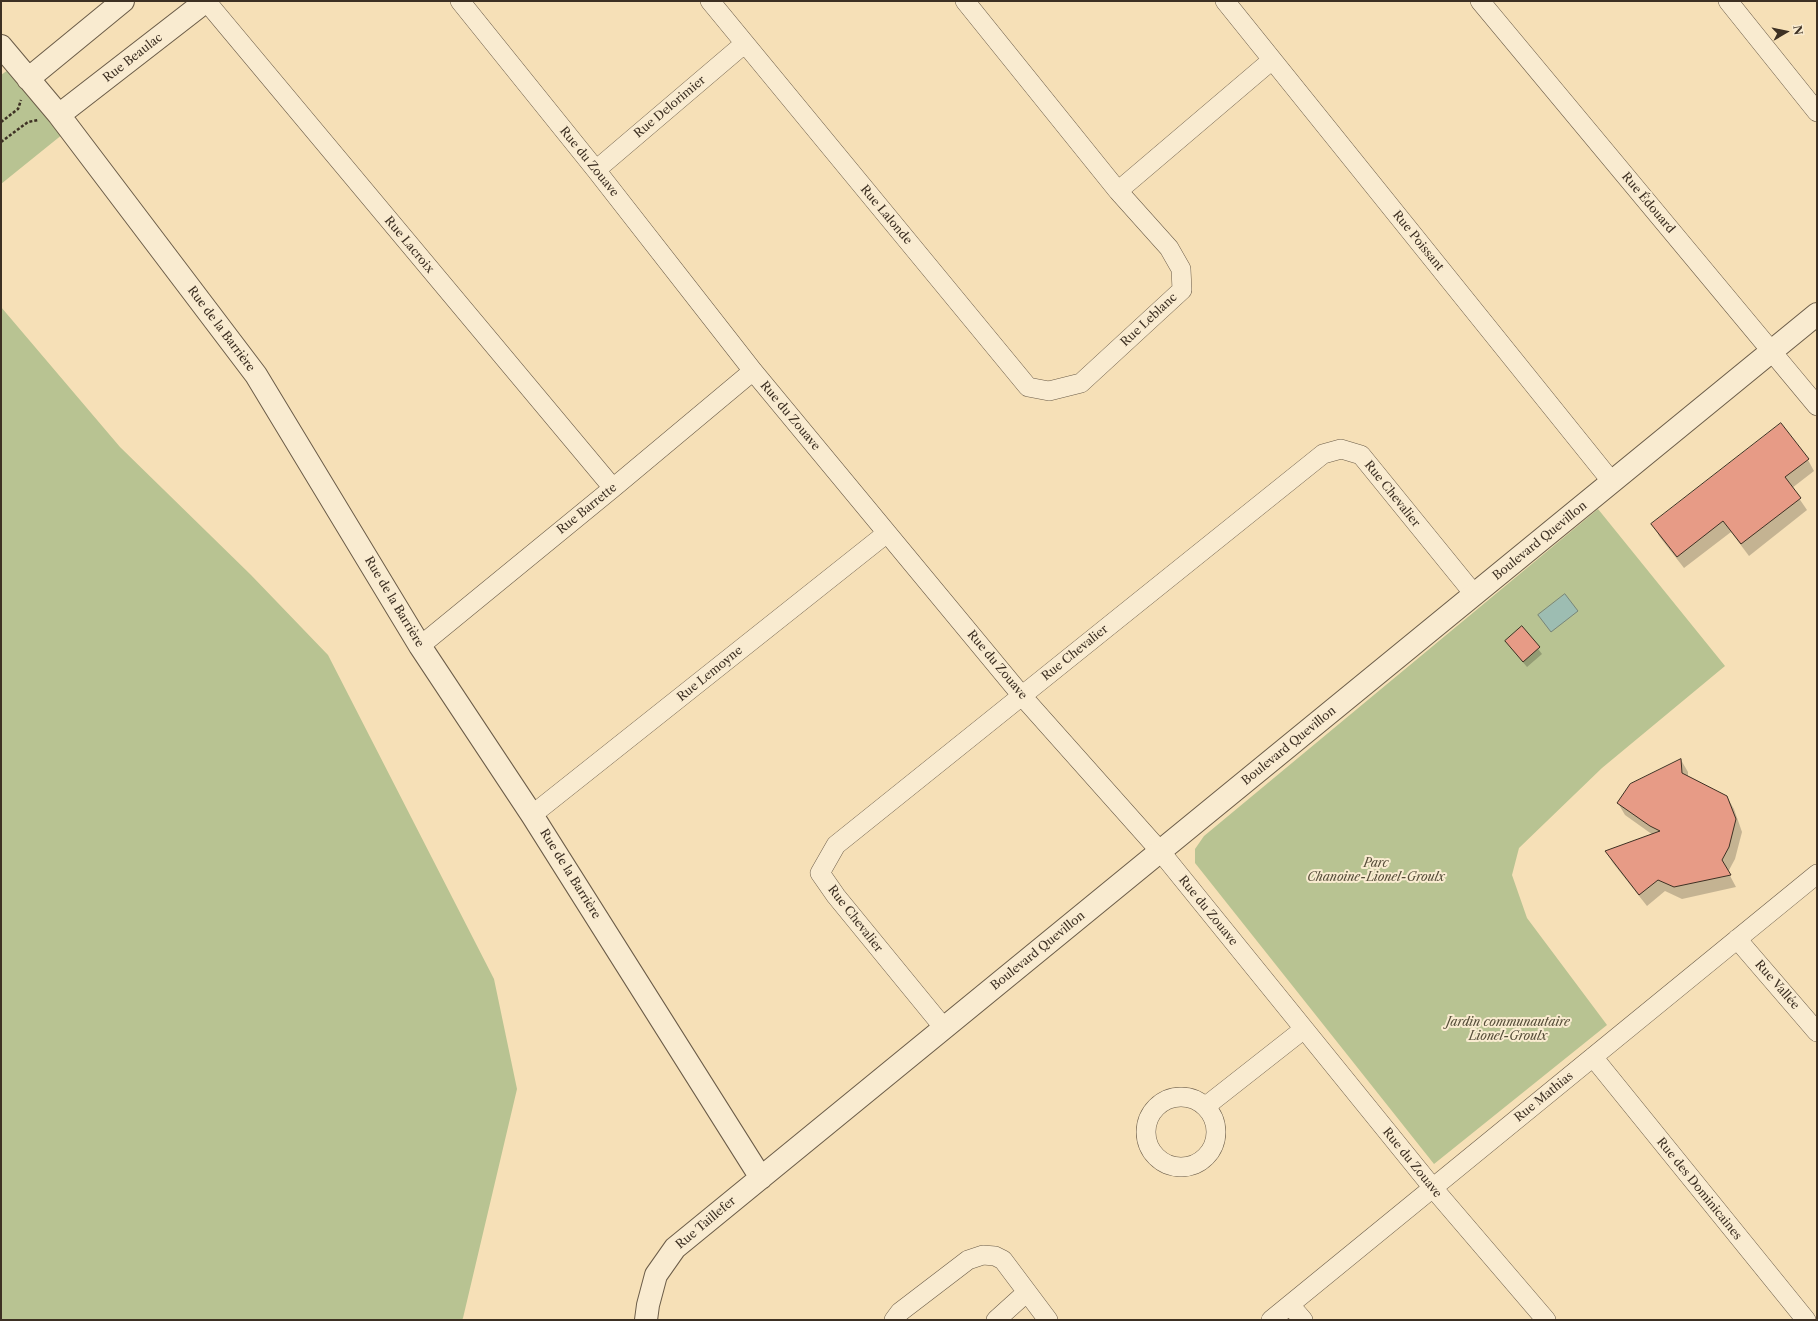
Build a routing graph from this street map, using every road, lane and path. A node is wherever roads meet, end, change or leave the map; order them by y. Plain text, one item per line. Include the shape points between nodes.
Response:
1 (123, 1) edge
2 (206, 1) edge
3 (460, 1) edge
4 (710, 1) edge
5 (965, 1) edge
6 (1225, 1) edge
7 (1480, 1) edge
8 (1728, 1) edge
9 (744, 44) junction
10 (1, 46) edge
11 (1272, 60) junction
12 (28, 79) junction
13 (1817, 112) edge
14 (59, 116) junction
15 (1, 122) edge
16 (1, 142) edge
17 (596, 170) junction
18 (1118, 191) junction
19 (1817, 314) edge
20 (1772, 351) junction
21 (753, 371) junction
22 (1081, 383) joint
23 (1817, 406) edge
24 (1612, 482) junction
25 (613, 488) junction
26 (887, 533) junction
27 (1474, 594) junction
28 (420, 646) junction
29 (1022, 696) junction
30 (532, 815) junction
31 (1160, 852) junction
32 (1817, 874) edge
33 (1737, 939) junction
34 (944, 1028) junction
35 (1304, 1029) junction
36 (1817, 1032) edge
37 (1593, 1058) junction
38 (1206, 1106) dead end
39 (761, 1178) junction
40 (1433, 1188) junction
41 (1027, 1292) junction
42 (1290, 1305) junction
43 (646, 1320) edge
44 (894, 1320) edge
45 (996, 1320) edge
46 (1048, 1320) edge
47 (1272, 1320) edge
48 (1303, 1320) edge
49 (1546, 1320) edge
50 (1806, 1320) edge

1 - 12 street
2 - 14 street, Rue Beaulac
2 - 25 street, Rue Lacroix
3 - 17 street, Rue du Zouave
4 - 9 street, Rue Lalonde
5 - 18 street, Rue Leblanc
6 - 11 street, Rue Poissant
7 - 20 street, Rue Édouard
8 - 13 street
9 - 17 street, Rue Delorimier
9 - 22 street, Rue Lalonde via 1028,387 1049,391
10 - 12 street, Rue de la Barrière
11 - 18 street
11 - 24 street, Rue Poissant
12 - 14 street, Rue de la Barrière
12 - 15 path via 18,109
14 - 16 path via 28,122
14 - 28 street, Rue de la Barrière via 256,375
17 - 21 street, Rue du Zouave
18 - 22 street, Rue Leblanc via 1169,248 1181,269 1182,290
19 - 20 street, Boulevard Quevillon
20 - 23 street, Rue Édouard
20 - 24 street, Boulevard Quevillon
21 - 25 street, Rue Barrette
21 - 26 street, Rue du Zouave
24 - 27 street, Boulevard Quevillon
25 - 28 street, Rue Barrette
26 - 29 street, Rue du Zouave
26 - 30 street, Rue Lemoyne
27 - 29 street, Rue Chevalier via 1361,456 1341,448 1322,454
27 - 31 street, Boulevard Quevillon
28 - 30 street, Rue de la Barrière
29 - 31 street, Rue du Zouave
29 - 34 street, Rue Chevalier via 836,845 820,873
30 - 39 street, Rue de la Barrière
31 - 34 street, Boulevard Quevillon
31 - 35 street, Rue du Zouave
32 - 33 street, Rue Mathias
33 - 36 street, Rue Vallée
33 - 37 street, Rue Mathias
34 - 39 street, Boulevard Quevillon
35 - 38 street
35 - 40 street, Rue du Zouave
37 - 40 street, Rue Mathias
37 - 50 street, Rue des Dominicaines
39 - 43 street, Rue Taillefer via 674,1248 656,1275
40 - 42 street, Rue Mathias
40 - 49 street, Rue du Zouave
41 - 44 street via 1004,1260 983,1255 968,1260 900,1312
41 - 45 street
41 - 46 street
42 - 47 street, Rue Mathias
42 - 48 street

